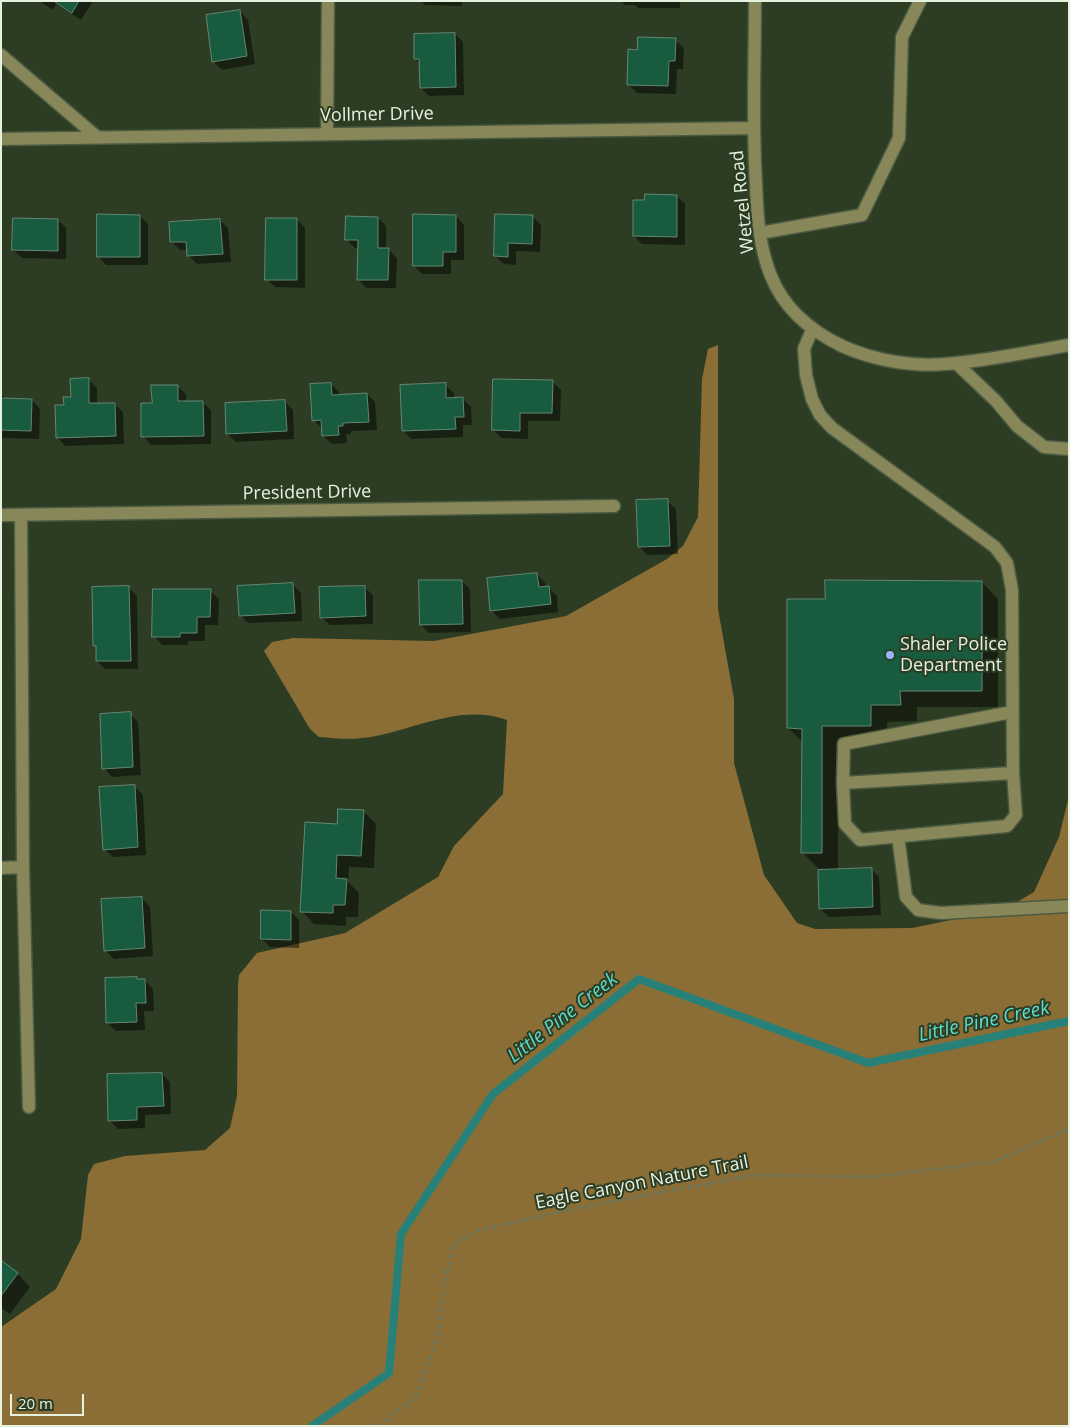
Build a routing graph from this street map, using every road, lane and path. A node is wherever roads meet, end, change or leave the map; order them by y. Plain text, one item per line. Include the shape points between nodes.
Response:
1 (328, 1) edge
2 (755, 1) edge
3 (920, 1) edge
4 (1, 55) edge
5 (754, 128) junction
6 (327, 133) junction
7 (97, 137) junction
8 (1, 139) edge
9 (760, 233) junction
10 (812, 330) junction
11 (1069, 345) edge
12 (956, 363) junction
13 (1069, 448) edge
14 (614, 506) dead end
15 (1, 515) edge
16 (21, 515) junction
17 (1012, 712) junction
18 (1013, 773) junction
19 (843, 782) junction
20 (898, 836) junction
21 (24, 867) junction
22 (1, 868) edge
23 (1069, 906) edge
24 (29, 1107) dead end
25 (1069, 1129) edge
26 (378, 1426) edge

1 - 6 street
2 - 5 street, Wetzel Road
3 - 9 street via 902,37 899,138 862,215
4 - 7 street
5 - 6 street, Vollmer Drive
5 - 9 street, Wetzel Road
6 - 7 street, Vollmer Drive
7 - 8 street, Vollmer Drive
9 - 10 street, Wetzel Road via 771,277 794,313
10 - 12 street, Wetzel Road via 855,352 881,359 906,363
10 - 17 street via 804,350 806,375 820,415 832,428 996,547 1007,563 1012,590
11 - 12 street, Wetzel Road
12 - 13 street via 1017,426 1044,447
14 - 16 street, President Drive
15 - 16 street, President Drive
16 - 21 street
17 - 18 street
17 - 19 street via 844,744
18 - 19 street
18 - 20 street via 1016,815 1007,826
19 - 20 street via 845,824 860,840
20 - 23 street via 906,898 918,910 941,913
21 - 22 street
21 - 24 street
25 - 26 path, Eagle Canyon Nature Trail via 993,1162 871,1177 754,1175 479,1230 455,1243 444,1284 439,1331 416,1397

